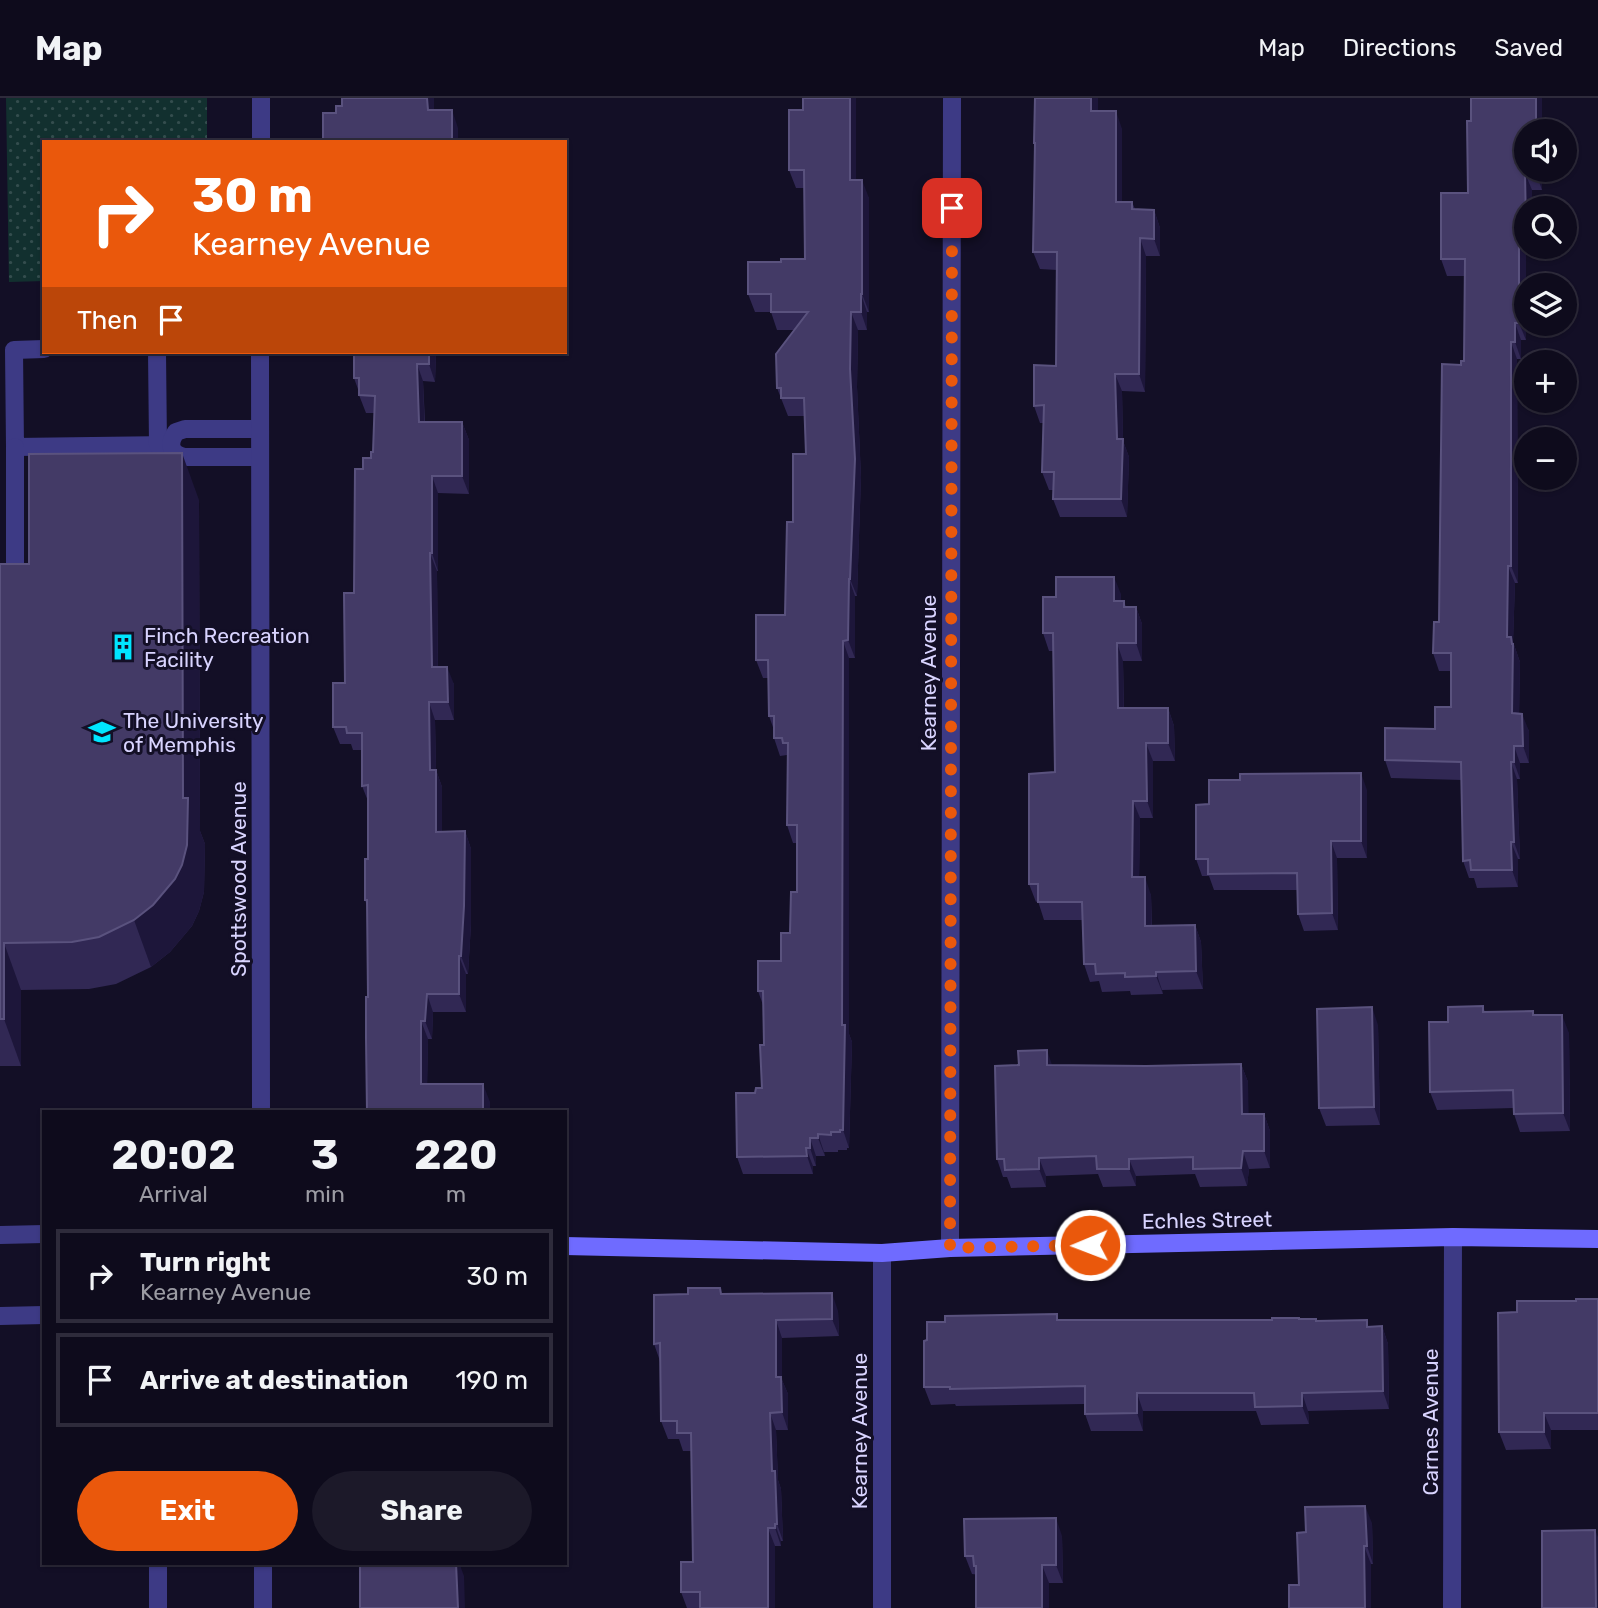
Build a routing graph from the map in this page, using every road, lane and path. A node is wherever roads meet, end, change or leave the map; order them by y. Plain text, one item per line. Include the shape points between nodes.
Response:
1 (261, 98) edge
2 (952, 98) edge
3 (261, 140) edge
4 (42, 349) edge
5 (157, 354) edge
6 (260, 354) edge
7 (260, 429) junction
8 (164, 445) junction
9 (15, 447) junction
10 (260, 457) junction
11 (0, 581) edge
12 (261, 1110) edge
13 (42, 1234) edge
14 (0, 1235) edge
15 (1453, 1237) junction
16 (1598, 1239) edge
17 (567, 1246) edge
18 (950, 1248) junction
19 (882, 1253) junction
20 (42, 1315) edge
21 (0, 1316) edge
22 (158, 1565) edge
23 (262, 1565) edge
24 (158, 1608) edge
25 (263, 1608) edge
26 (882, 1608) edge
27 (1452, 1608) edge

1 - 3 street
2 - 18 street, Kearney Avenue
4 - 9 street via 14,350
5 - 8 street
6 - 7 street, Spottswood Avenue
7 - 8 street via 185,429
7 - 10 street, Spottswood Avenue
8 - 9 street
8 - 10 street via 184,457
9 - 11 street via 15,581
10 - 12 street, Spottswood Avenue
13 - 14 street
15 - 16 street, Echles Street
15 - 18 street, Echles Street
15 - 27 street, Carnes Avenue
17 - 19 street, Echles Street
18 - 19 street, Echles Street
19 - 26 street, Kearney Avenue
20 - 21 street
22 - 24 street
23 - 25 street

